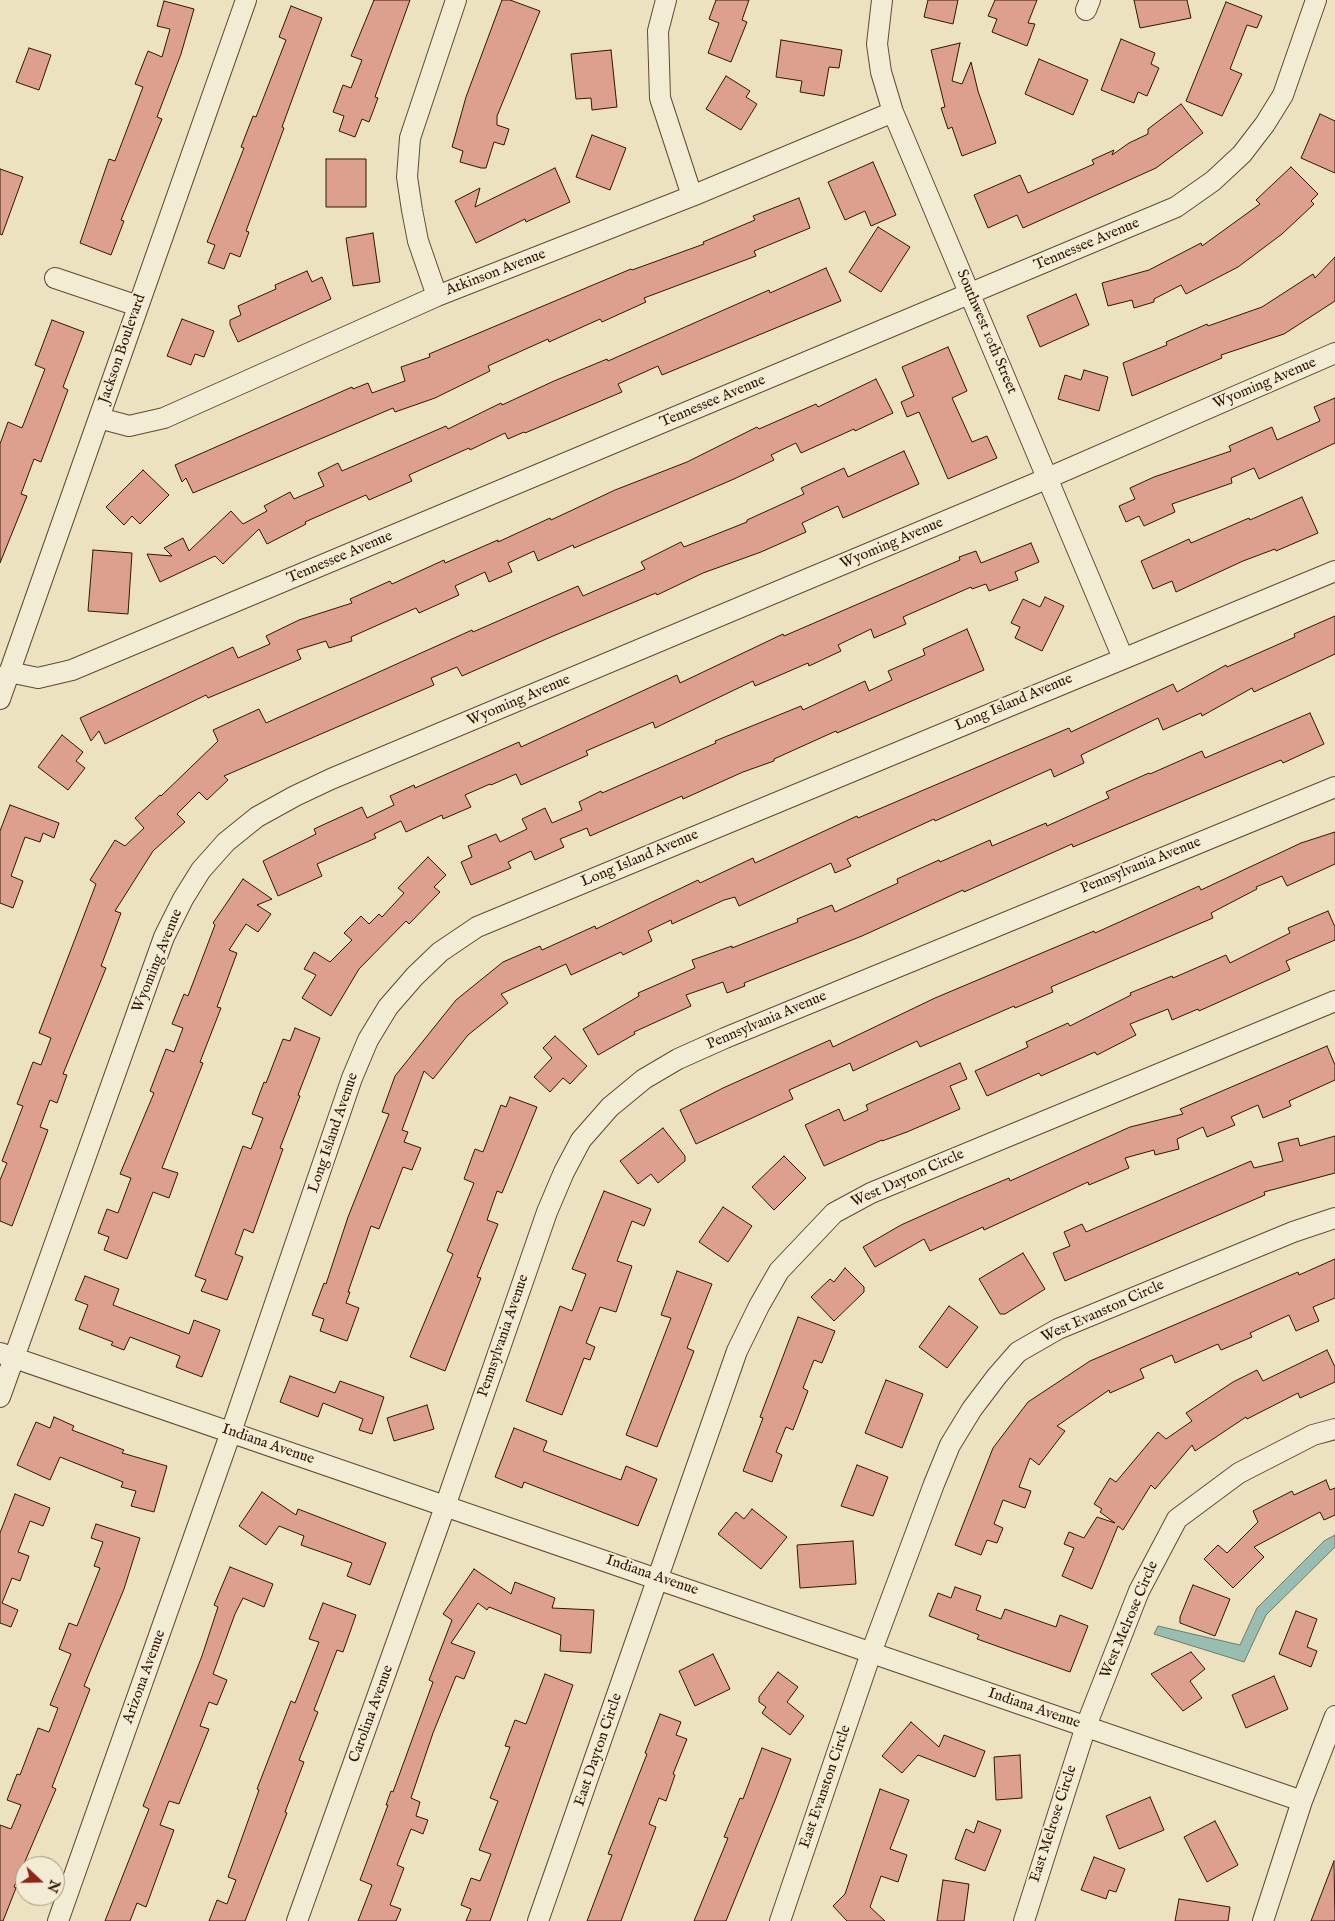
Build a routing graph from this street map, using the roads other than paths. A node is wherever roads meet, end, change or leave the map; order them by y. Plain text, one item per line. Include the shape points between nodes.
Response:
1 (246, 0) edge
2 (456, 0) edge
3 (666, 0) edge
4 (882, 0) edge
5 (1316, 0) edge
6 (893, 112) junction
7 (692, 196) junction
8 (56, 278) dead end
9 (970, 294) junction
10 (438, 296) junction
11 (138, 306) junction
12 (1335, 353) edge
13 (99, 418) junction
14 (1048, 478) junction
15 (1335, 571) edge
16 (1123, 658) junction
17 (9, 672) junction
18 (0, 699) edge
19 (1335, 786) edge
20 (1335, 1001) edge
21 (1335, 1218) edge
22 (7, 1355) edge
23 (0, 1397) edge
24 (1335, 1429) edge
25 (232, 1432) junction
26 (445, 1506) junction
27 (659, 1578) junction
28 (871, 1652) junction
29 (1335, 1716) edge
30 (1086, 1726) junction
31 (1302, 1801) junction
32 (58, 1921) edge
33 (298, 1921) edge
34 (538, 1921) edge
35 (780, 1921) edge
36 (1024, 1921) edge
37 (1263, 1921) edge

1 - 11 street, Jackson Boulevard
2 - 10 street via 410,138 407,177 418,241
3 - 7 street via 658,31 660,98
4 - 6 street, Southwest 10th Street via 877,44 880,72
5 - 9 street, Tennessee Avenue via 1283,95 1242,154 1213,181 1176,207
6 - 7 street, Atkinson Avenue
6 - 9 street, Southwest 10th Street
7 - 10 street, Atkinson Avenue
8 - 11 street
9 - 14 street, Southwest 10th Street
9 - 17 street, Tennessee Avenue via 72,670 38,678
10 - 13 street, Atkinson Avenue via 164,418 129,426
11 - 13 street, Jackson Boulevard
12 - 14 street, Wyoming Avenue
13 - 17 street, Jackson Boulevard
14 - 16 street, Southwest 10th Street
14 - 22 street, Wyoming Avenue via 331,780 257,817 226,842 201,870 164,937
15 - 16 street, Long Island Avenue
16 - 25 street, Long Island Avenue via 477,927 440,952 388,1007 368,1040 352,1078
17 - 18 street, Jackson Boulevard
19 - 26 street, Pennsylvania Avenue via 678,1059 644,1079 616,1101 581,1140 547,1212
20 - 27 street, West Dayton Circle via 871,1193 834,1213 779,1271 754,1315 738,1351
21 - 28 street, West Evanston Circle via 1293,1232 1058,1329 1018,1352 972,1409 950,1445
22 - 23 street, Wyoming Avenue
22 - 25 street, Indiana Avenue
24 - 30 street, West Melrose Circle via 1313,1436 1239,1473 1177,1519 1139,1591
25 - 26 street, Indiana Avenue
25 - 32 street, Arizona Avenue
26 - 27 street, Indiana Avenue
26 - 33 street, Carolina Avenue
27 - 28 street, Indiana Avenue
27 - 34 street, East Dayton Circle
28 - 30 street, Indiana Avenue
28 - 35 street, East Evanston Circle
29 - 31 street
30 - 31 street, Indiana Avenue
30 - 36 street, East Melrose Circle
31 - 37 street

